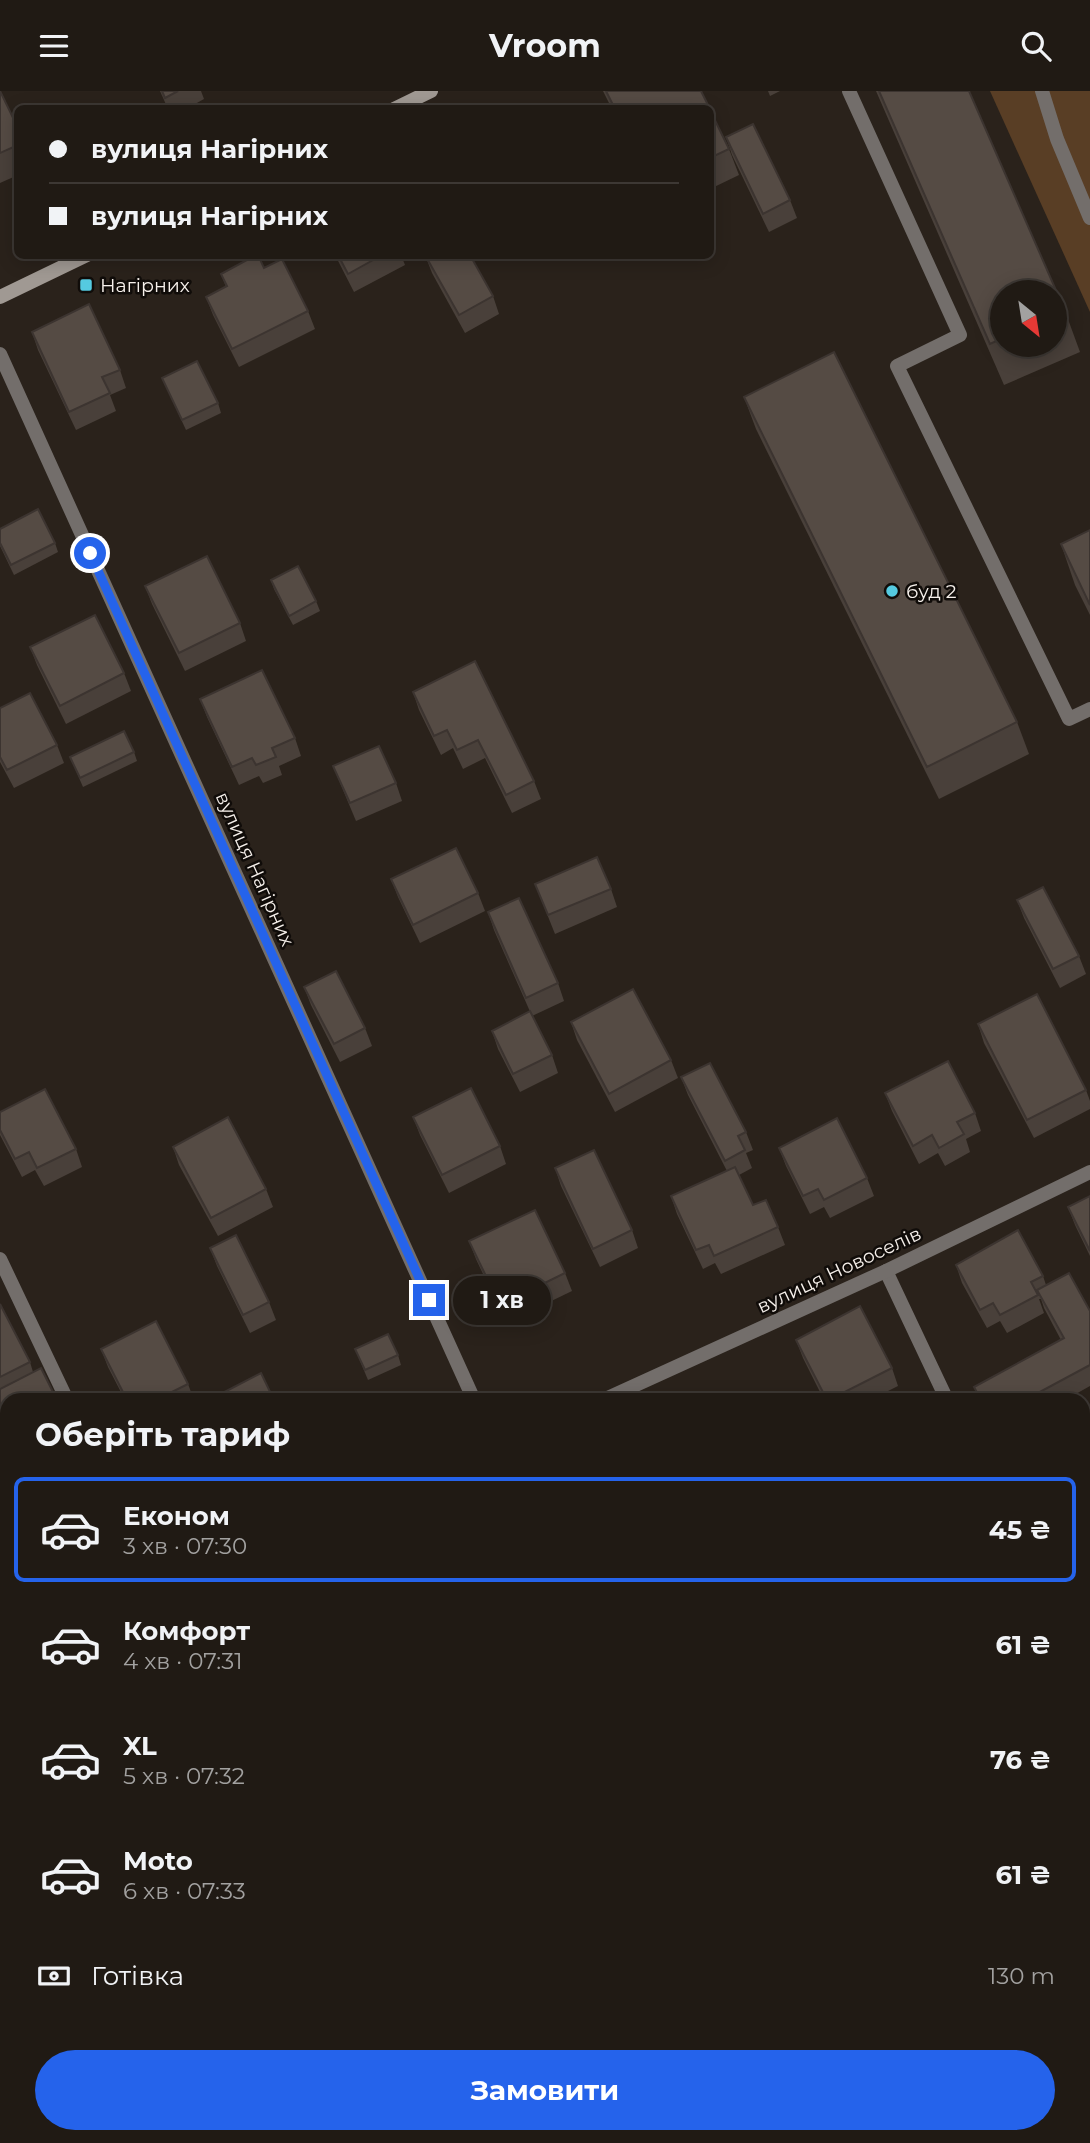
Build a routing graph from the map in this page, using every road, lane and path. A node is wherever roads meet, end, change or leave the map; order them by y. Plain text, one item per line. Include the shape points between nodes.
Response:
1 (431, 91) edge
2 (849, 91) edge
3 (1042, 91) edge
4 (402, 105) edge
5 (1090, 218) edge
6 (80, 259) edge
7 (0, 297) edge
8 (0, 353) edge
9 (1090, 709) edge
10 (1090, 1172) edge
11 (0, 1259) edge
12 (886, 1271) junction
13 (64, 1393) edge
14 (471, 1393) edge
15 (618, 1393) edge
16 (944, 1393) edge

1 - 4 street
2 - 9 street via 960,335 897,366 1069,719
3 - 5 street
6 - 7 street
8 - 14 street, вулиця Нагірних
10 - 12 street, вулиця Новоселів
11 - 13 street
12 - 15 street, вулиця Новоселів
12 - 16 street

